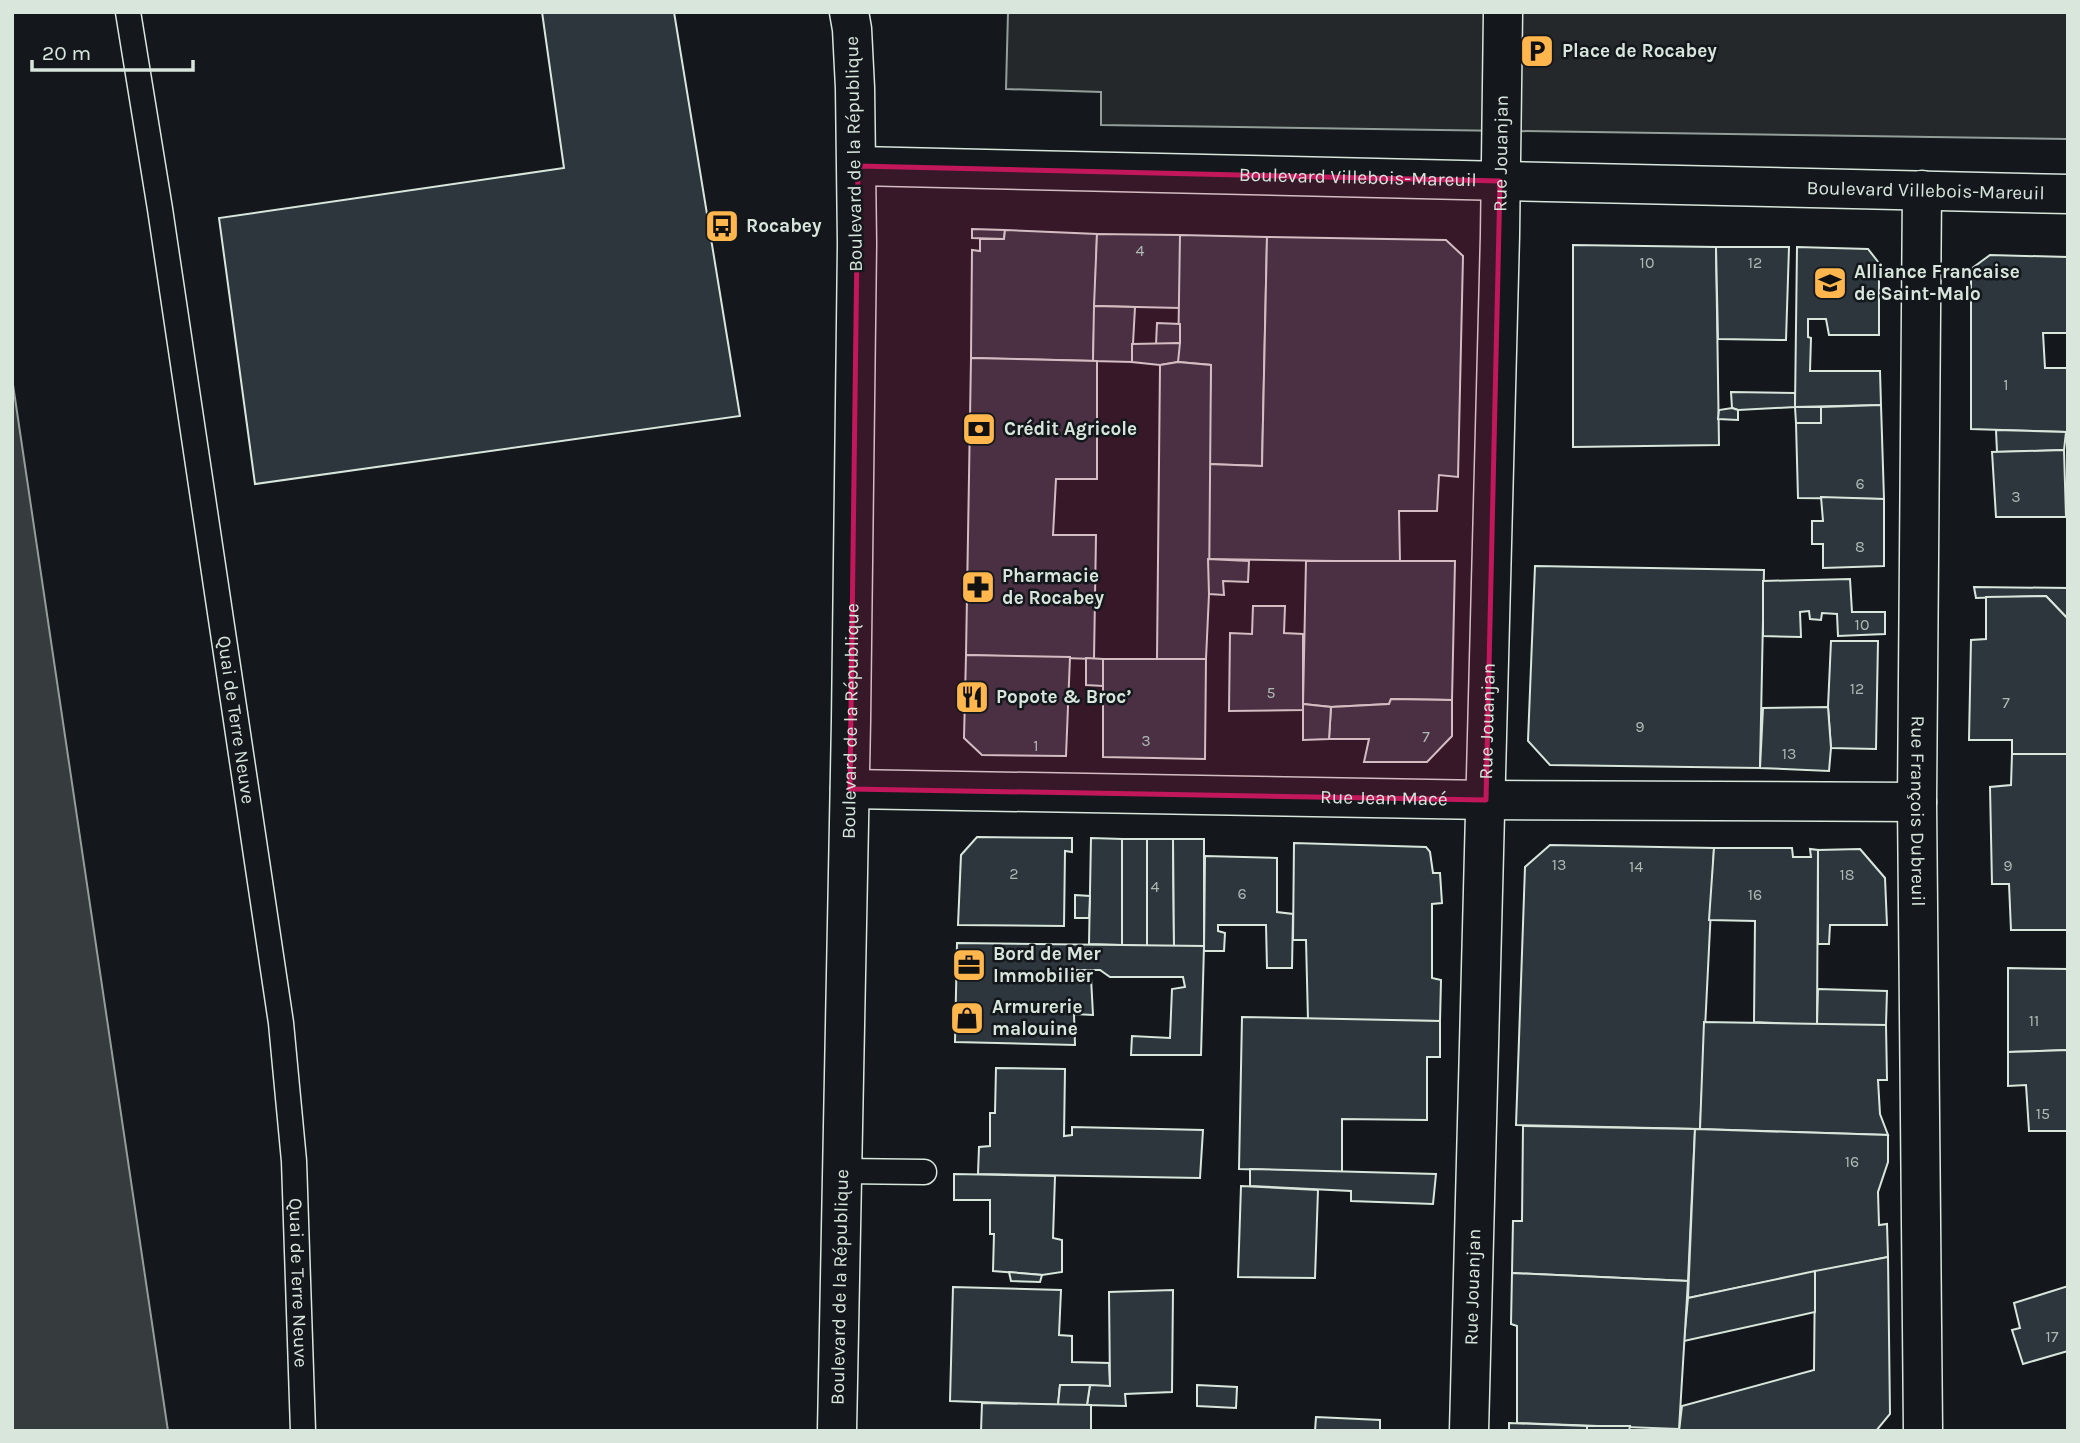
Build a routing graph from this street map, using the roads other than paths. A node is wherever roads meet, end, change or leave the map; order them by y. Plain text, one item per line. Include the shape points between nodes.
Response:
1 (128, 12) edge
2 (849, 12) edge
3 (1503, 12) edge
4 (858, 166) junction
5 (1500, 181) junction
6 (1922, 190) junction
7 (2068, 194) edge
8 (850, 789) junction
9 (1486, 800) junction
10 (1917, 802) junction
11 (842, 1171) junction
12 (924, 1172) dead end
13 (303, 1431) edge
14 (837, 1431) edge
15 (1469, 1431) edge
16 (1923, 1431) edge

1 - 13 lane, Quai de Terre Neuve via 281,1023 294,1161
2 - 4 street, Boulevard de la République
3 - 5 street, Rue Jouanjan
4 - 5 street, Boulevard Villebois-Mareuil
4 - 8 street, Boulevard de la République
5 - 6 street, Boulevard Villebois-Mareuil
5 - 9 street, Rue Jouanjan
6 - 7 street, Boulevard Villebois-Mareuil
6 - 10 street, Rue François Dubreuil
8 - 9 street, Rue Jean Macé
8 - 11 street, Boulevard de la République
9 - 10 street, Rue Jean Macé
9 - 15 street, Rue Jouanjan
10 - 16 street, Rue François Dubreuil
11 - 12 lane
11 - 14 street, Boulevard de la République

